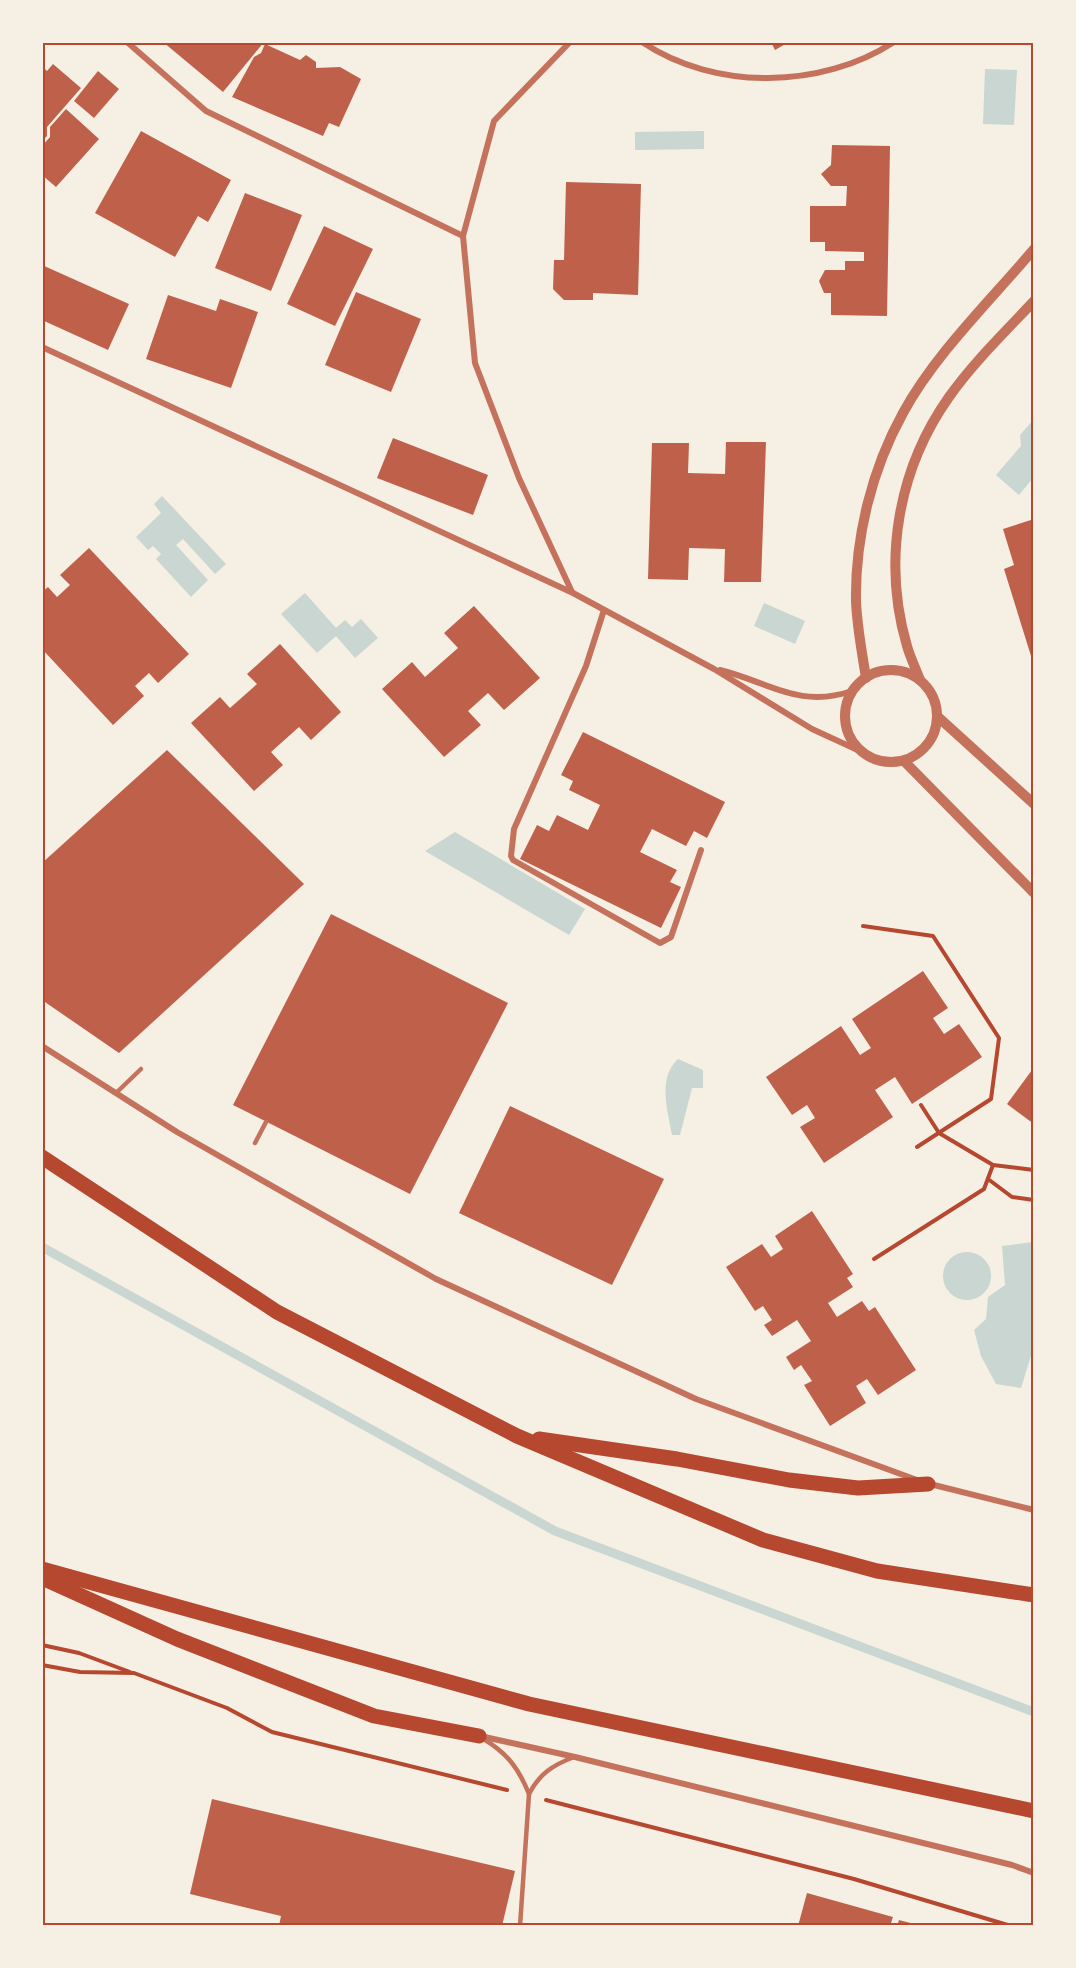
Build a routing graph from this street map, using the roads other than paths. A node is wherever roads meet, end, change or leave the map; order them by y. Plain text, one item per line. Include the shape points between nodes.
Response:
1 (127, 42) edge
2 (570, 42) edge
3 (642, 42) edge
4 (894, 42) edge
5 (463, 236) junction
6 (1034, 249) edge
7 (1034, 301) edge
8 (42, 347) edge
9 (573, 593) junction
10 (604, 610) junction
11 (714, 669) junction
12 (866, 678) junction
13 (920, 680) junction
14 (852, 691) junction
15 (937, 716) junction
16 (862, 752) junction
17 (904, 761) junction
18 (1034, 804) edge
19 (701, 850) dead end
20 (1034, 893) edge
21 (42, 1046) edge
22 (141, 1069) dead end
23 (116, 1093) junction
24 (266, 1122) dead end
25 (255, 1143) dead end
26 (42, 1157) edge
27 (517, 1436) junction
28 (928, 1484) junction
29 (1034, 1510) edge
30 (42, 1569) edge
31 (42, 1578) edge
32 (1034, 1595) edge
33 (479, 1736) junction
34 (574, 1757) junction
35 (529, 1794) junction
36 (1034, 1811) edge
37 (1034, 1873) edge
38 (520, 1926) edge

1 - 5 street via 206,111
2 - 5 street via 494,121
3 - 4 street via 704,69 764,78 824,72 855,62
5 - 9 street via 475,363 519,478
6 - 12 street via 924,380 886,448 866,513 858,562 856,600
7 - 13 street via 950,396 933,421 909,475 896,540 895,576 907,646
8 - 9 street
9 - 10 street
10 - 11 street
10 - 19 street via 585,666 514,829 511,856 660,943 671,937
11 - 14 street via 745,676 794,696 837,696
11 - 16 street via 812,729
12 - 13 street via 890,670 906,672
12 - 14 street
13 - 15 street via 935,702
14 - 16 street via 845,712 848,734
15 - 17 street via 928,744
15 - 18 street
16 - 17 street via 882,761
17 - 20 street
21 - 23 street
22 - 23 lane
23 - 28 street via 177,1132 436,1279 696,1399
24 - 25 lane
26 - 27 main road via 278,1312
27 - 28 main road via 858,1488
27 - 32 main road via 763,1540 877,1571
28 - 29 street
30 - 36 main road via 529,1704
31 - 33 main road via 177,1640 374,1716
33 - 34 street
33 - 35 lane via 509,1758
34 - 35 lane via 548,1770
34 - 37 street via 1011,1864
35 - 38 lane

